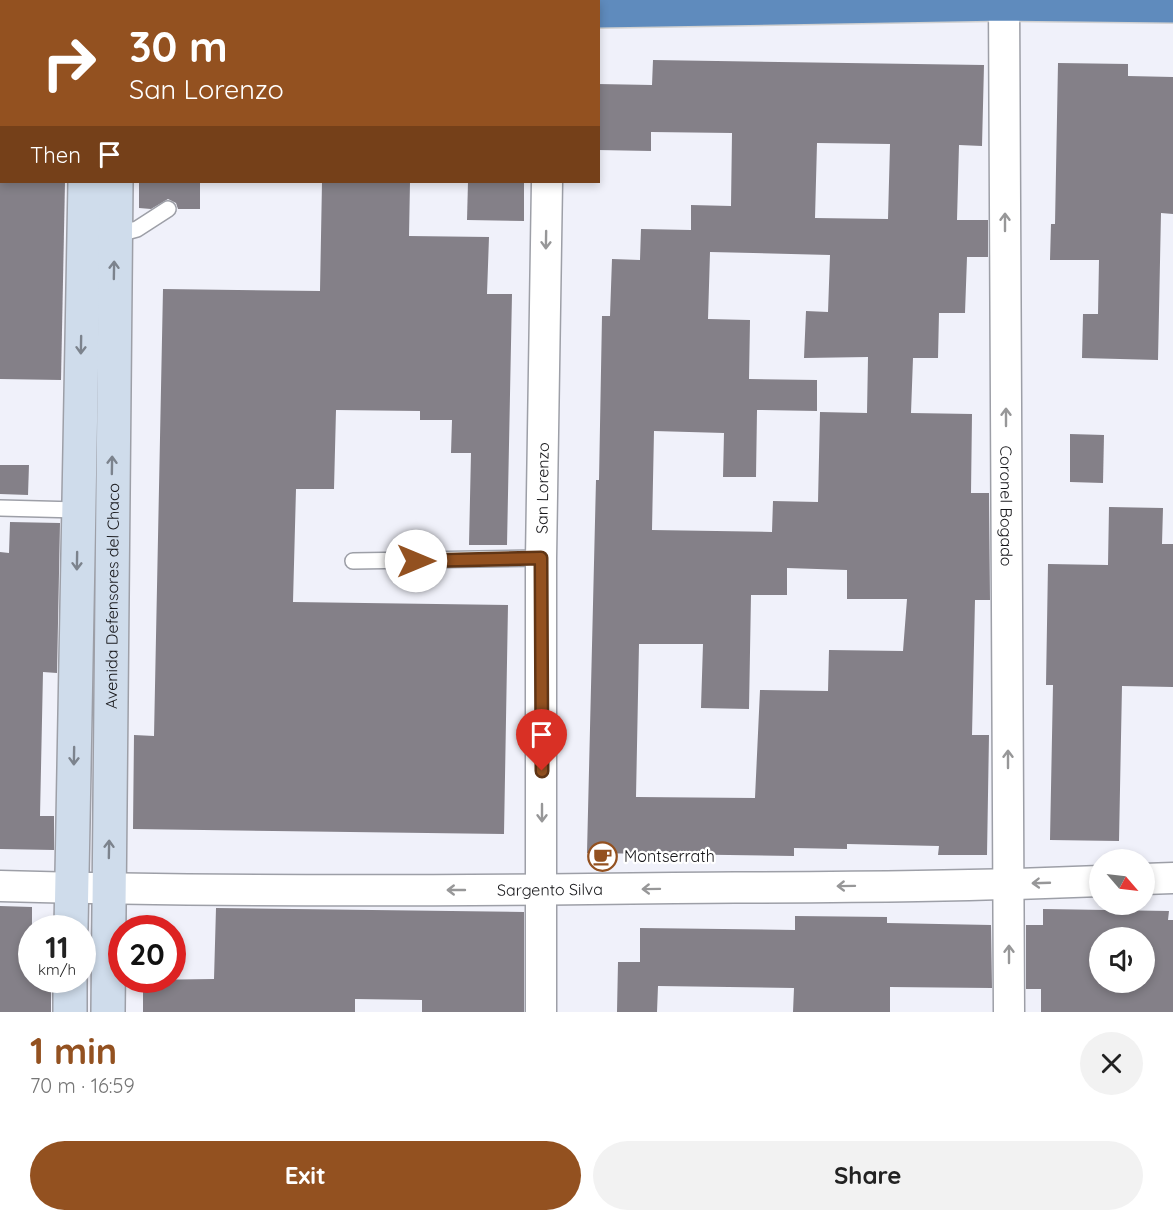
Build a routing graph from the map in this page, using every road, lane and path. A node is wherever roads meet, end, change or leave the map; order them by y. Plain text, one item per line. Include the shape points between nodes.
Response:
1 (1004, 2) edge
2 (1173, 6) edge
3 (600, 11) edge
4 (84, 183) edge
5 (116, 183) edge
6 (547, 183) edge
7 (168, 209) dead end
8 (115, 236) junction
9 (0, 508) edge
10 (78, 510) junction
11 (541, 558) junction
12 (353, 561) dead end
13 (1173, 878) edge
14 (1155, 879) edge
15 (1089, 881) edge
16 (1009, 885) junction
17 (0, 886) edge
18 (71, 888) junction
19 (108, 889) junction
20 (542, 890) junction
21 (71, 915) edge
22 (70, 993) edge
23 (70, 1012) edge
24 (108, 1012) edge
25 (541, 1012) edge
26 (1009, 1012) edge

1 - 2 highway
1 - 3 highway
16 -> 1 street, Coronel Bogado
4 -> 10 street, Avenida Defensores del Chaco
5 - 8 street, Avenida Defensores del Chaco
6 -> 11 street, San Lorenzo
7 - 8 lane via 137,229
19 -> 8 street, Avenida Defensores del Chaco
9 - 10 lane
10 -> 18 street, Avenida Defensores del Chaco
11 - 12 lane
11 -> 20 street, San Lorenzo
13 - 14 street
15 -> 16 street, Sargento Silva
16 -> 20 street, Sargento Silva
26 -> 16 street, Coronel Bogado
17 - 18 street, Sargento Silva
18 - 19 street, Sargento Silva
18 - 21 street, Avenida Defensores del Chaco
20 -> 19 street, Sargento Silva
19 - 24 street, Avenida Defensores del Chaco
20 - 25 street, San Lorenzo
22 - 23 street

